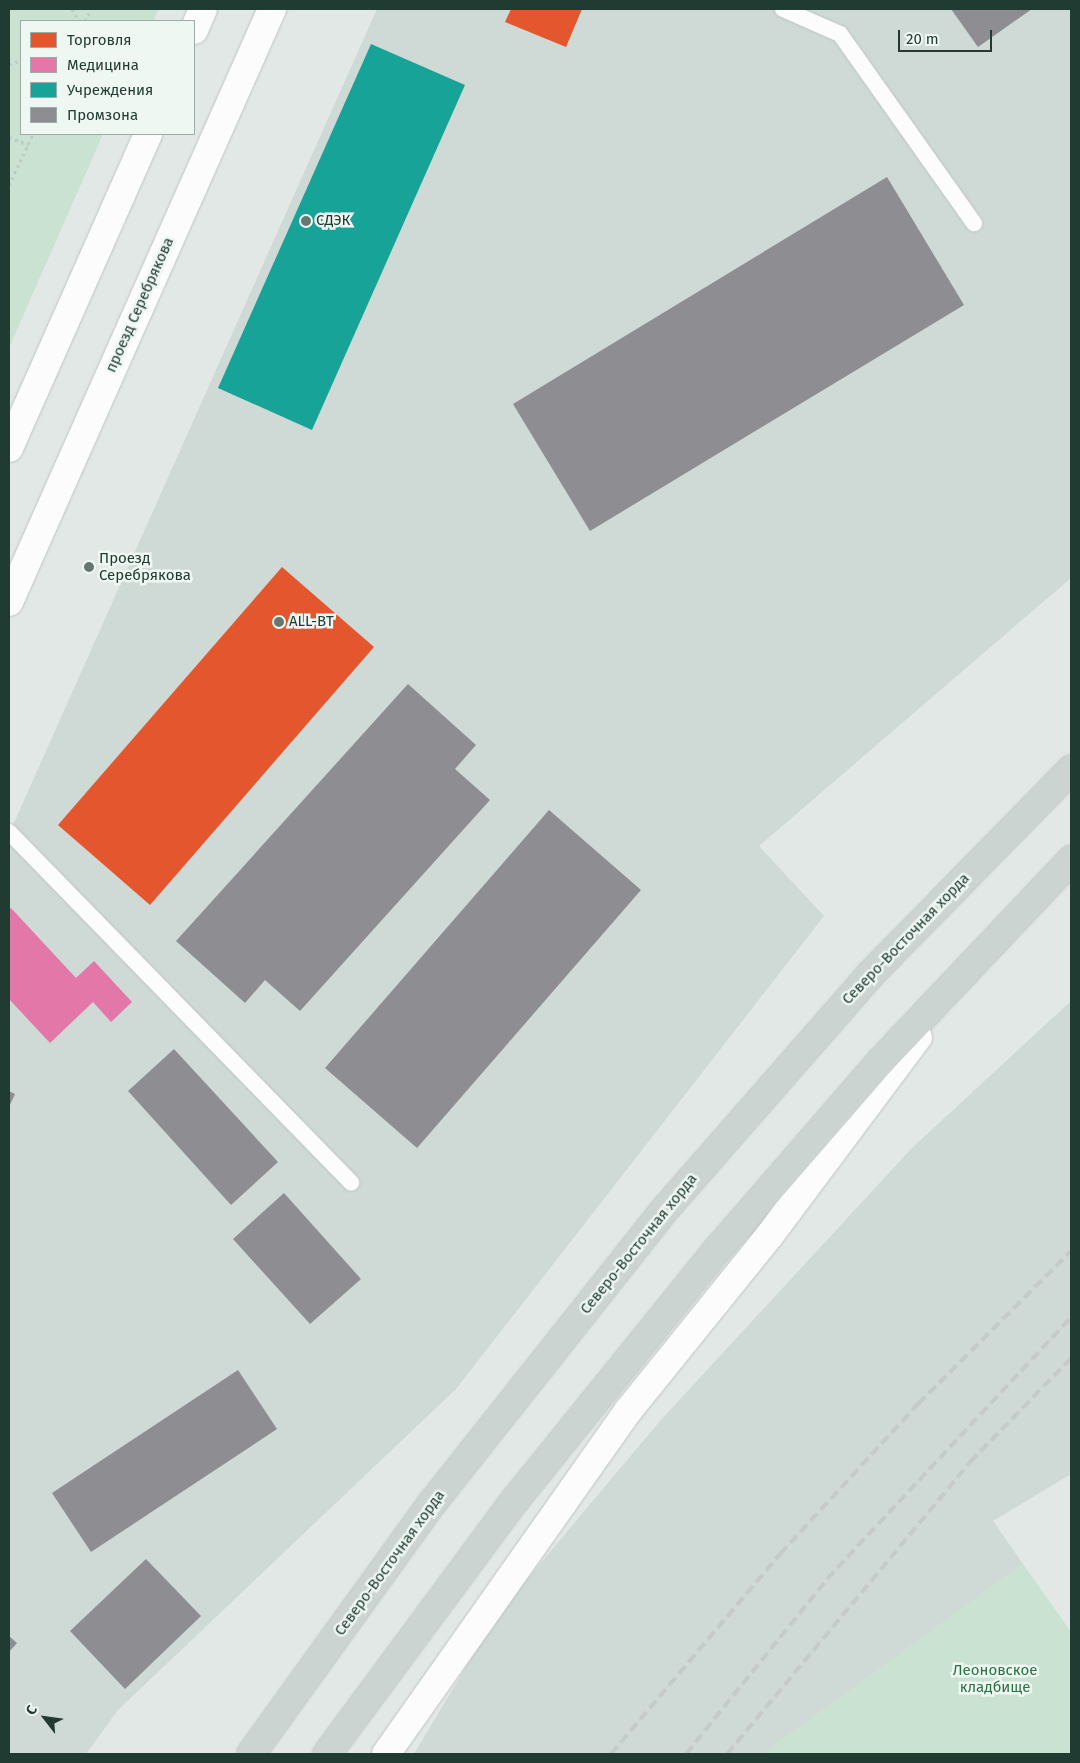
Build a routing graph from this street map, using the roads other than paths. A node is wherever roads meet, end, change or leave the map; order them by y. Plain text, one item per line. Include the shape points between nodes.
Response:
1 (203, 9) edge
2 (272, 9) edge
3 (783, 9) edge
4 (195, 28) edge
5 (148, 135) edge
6 (974, 224) dead end
7 (9, 448) edge
8 (9, 602) edge
9 (1071, 770) edge
10 (9, 832) edge
11 (1071, 860) edge
12 (991, 942) junction
13 (351, 1184) dead end
14 (251, 1754) edge
15 (327, 1754) edge
16 (386, 1754) edge

1 - 4 main road
2 - 8 main road, проезд Серебрякова
3 - 6 lane via 840,34
5 - 7 main road
9 - 14 main road, Северо-Восточная хорда via 869,976 668,1207 433,1502
10 - 13 lane
11 - 12 main road
12 - 15 main road via 881,1061 718,1249 516,1499
12 - 16 main road via 770,1235 628,1411

